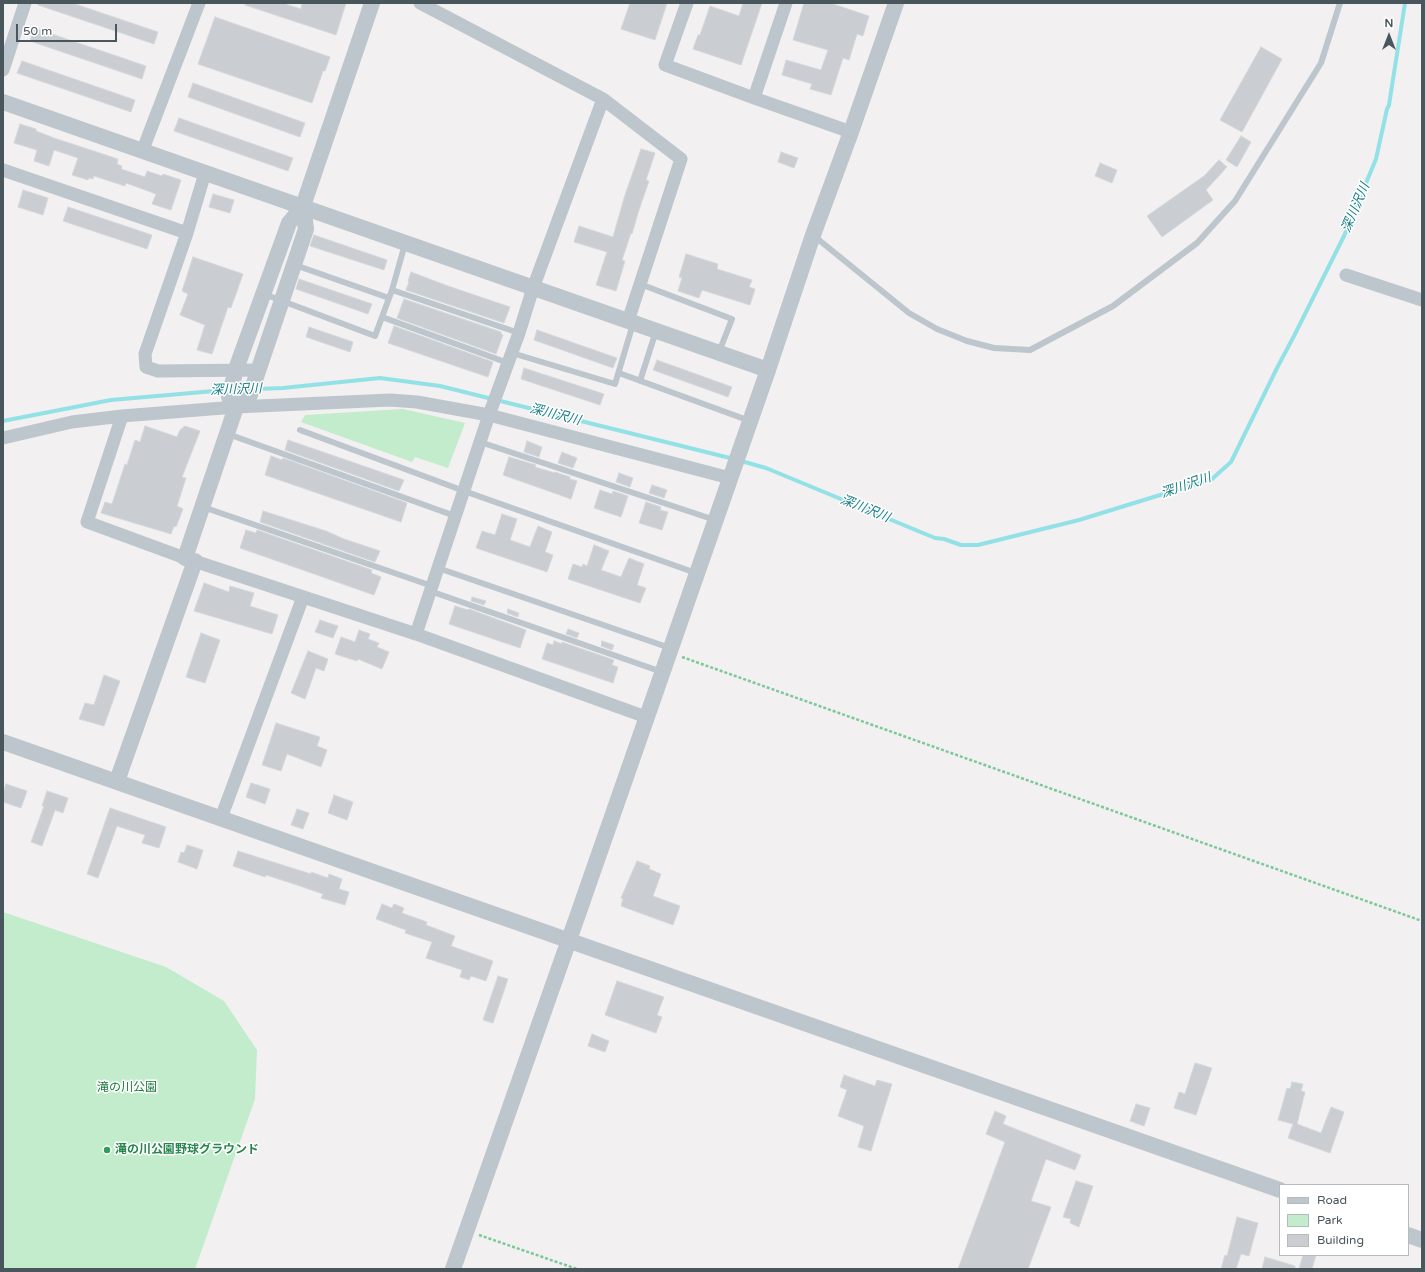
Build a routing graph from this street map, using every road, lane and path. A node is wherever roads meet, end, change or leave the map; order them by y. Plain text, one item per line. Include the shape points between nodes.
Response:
1 (25, 3) edge
2 (199, 3) edge
3 (372, 3) edge
4 (420, 3) edge
5 (687, 3) edge
6 (786, 3) edge
7 (896, 3) edge
8 (1340, 3) edge
9 (3, 70) edge
10 (754, 98) junction
11 (603, 99) junction
12 (3, 102) edge
13 (851, 132) junction
14 (142, 152) junction
15 (3, 170) edge
16 (205, 174) junction
17 (303, 206) junction
18 (188, 233) junction
19 (813, 235) junction
20 (405, 243) junction
21 (294, 264) junction
22 (1346, 275) dead end
23 (640, 284) junction
24 (533, 288) junction
25 (392, 290) junction
26 (264, 294) junction
27 (389, 298) junction
28 (1422, 300) edge
29 (282, 301) junction
30 (382, 317) junction
31 (631, 322) junction
32 (656, 330) junction
33 (519, 333) junction
34 (719, 353) junction
35 (510, 358) junction
36 (768, 370) junction
37 (618, 373) junction
38 (640, 381) junction
39 (254, 383) junction
40 (233, 389) junction
41 (490, 411) junction
42 (122, 416) junction
43 (750, 421) junction
44 (300, 430) dead end
45 (227, 434) junction
46 (3, 438) edge
47 (480, 442) junction
48 (731, 473) junction
49 (464, 490) junction
50 (202, 507) junction
51 (455, 516) junction
52 (715, 520) junction
53 (190, 559) junction
54 (438, 568) junction
55 (696, 573) junction
56 (431, 589) junction
57 (303, 597) junction
58 (416, 634) junction
59 (670, 650) junction
60 (662, 672) junction
61 (646, 717) junction
62 (3, 742) edge
63 (117, 781) junction
64 (221, 818) junction
65 (1422, 921) edge
66 (569, 941) junction
67 (1279, 1190) edge
68 (466, 1230) junction
69 (1409, 1235) edge
70 (1422, 1240) edge
71 (453, 1269) edge
72 (577, 1269) edge

1 - 9 street
2 - 14 street
3 - 17 street
4 - 11 street
5 - 10 street via 665,65
6 - 10 street
7 - 13 street
8 - 19 lane via 1321,63 1235,201 1197,243 1113,306 1030,350 988,346 966,341 937,329 910,313
10 - 13 street
11 - 23 street via 681,159
11 - 24 street
12 - 14 street
13 - 19 street
14 - 16 street
15 - 18 street
16 - 17 street
16 - 18 street
17 - 20 street
17 - 21 street via 306,229
17 - 26 street via 290,223
18 - 40 street via 145,354 146,367
19 - 36 street
20 - 24 street
20 - 25 lane
21 - 27 lane
21 - 29 street
22 - 28 street
23 - 31 street
23 - 34 lane via 732,318
24 - 31 street
24 - 33 street
25 - 27 lane
25 - 33 lane
26 - 29 lane
26 - 40 street
27 - 30 lane
29 - 30 lane via 375,336
29 - 39 street
30 - 35 lane
31 - 32 street
31 - 37 lane
32 - 34 street
32 - 38 lane
33 - 35 street
34 - 36 street
35 - 37 lane via 615,384
35 - 41 street
36 - 43 street
37 - 38 lane
38 - 43 lane
39 - 40 street
39 - 40 street
40 - 41 street via 417,402
40 - 42 street
40 - 45 street
41 - 47 street
41 - 48 street
42 - 46 street via 72,422
42 - 53 street via 87,522
43 - 48 street
44 - 49 lane
45 - 50 street
45 - 51 lane
47 - 49 street
47 - 52 lane
48 - 52 street
49 - 51 street
49 - 55 lane
50 - 53 street
50 - 56 lane
51 - 54 street
52 - 55 street
53 - 57 street
53 - 63 street
54 - 56 street
54 - 59 lane
55 - 59 street
56 - 58 street
56 - 60 lane
57 - 58 street
57 - 64 street
58 - 61 street
59 - 60 street
59 - 65 path
60 - 61 street
61 - 66 street
62 - 63 street
63 - 64 street
64 - 66 street
66 - 67 street
66 - 68 street
68 - 71 street
68 - 72 path
69 - 70 street

